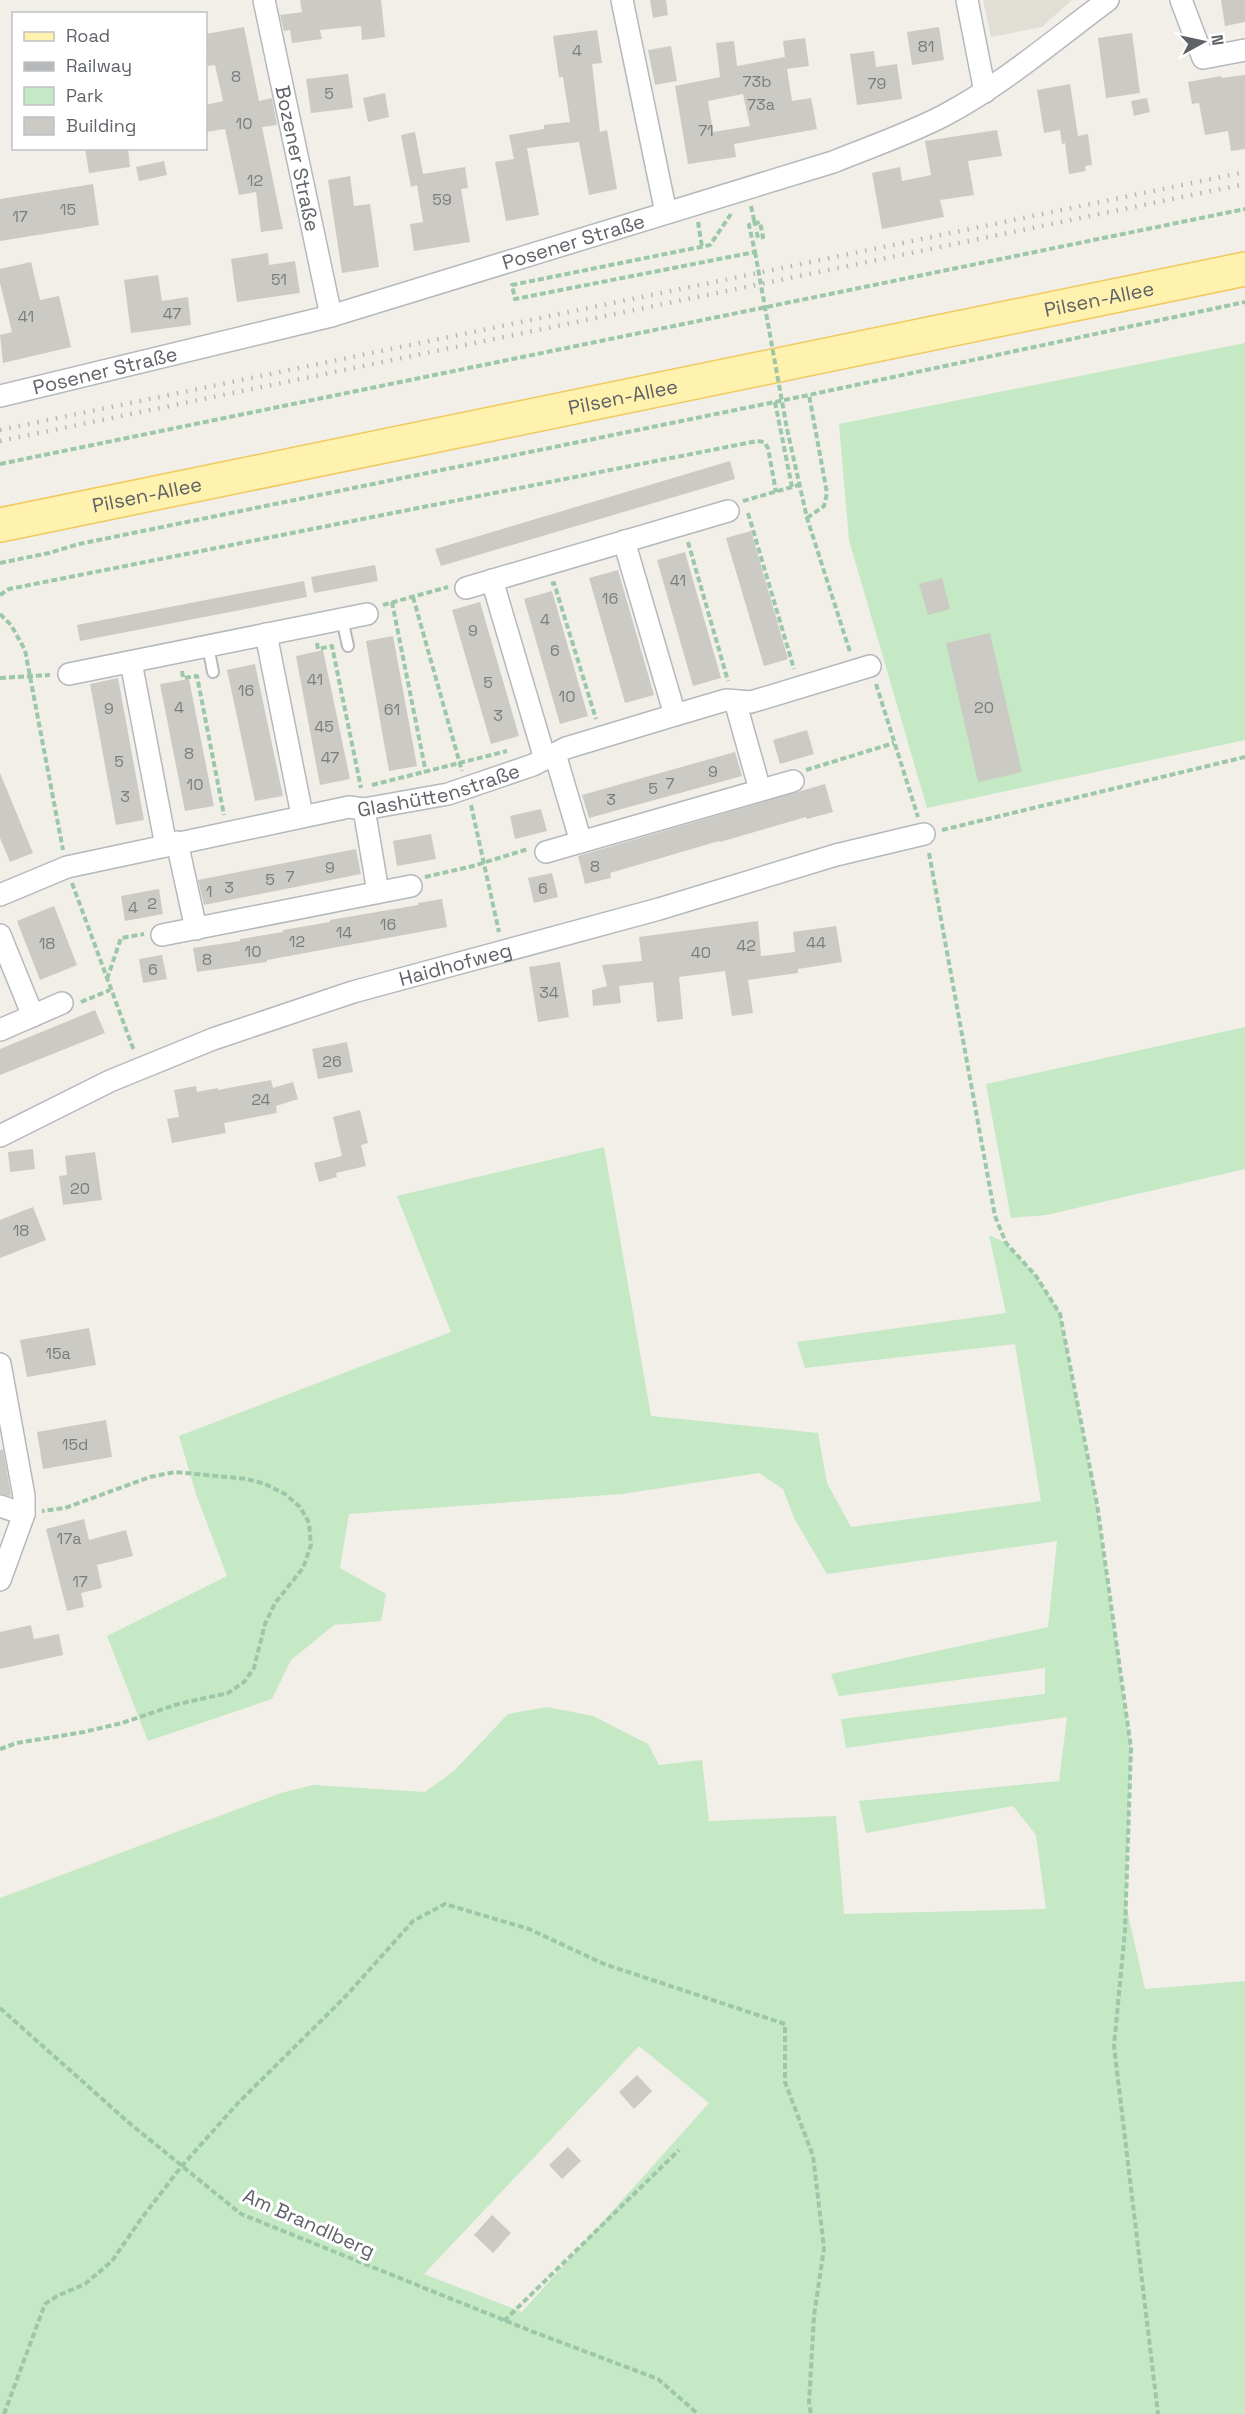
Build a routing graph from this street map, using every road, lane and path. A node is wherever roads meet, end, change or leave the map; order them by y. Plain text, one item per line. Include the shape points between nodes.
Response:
1 (264, 0) edge
2 (622, 0) edge
3 (968, 0) edge
4 (1108, 0) edge
5 (1162, 0) edge
6 (1180, 0) edge
7 (1245, 50) edge
8 (985, 92) junction
9 (1245, 208) edge
10 (697, 212) dead end
11 (666, 213) junction
12 (754, 220) dead end
13 (710, 245) dead end
14 (702, 247) junction
15 (755, 252) junction
16 (1245, 269) edge
17 (1245, 302) edge
18 (331, 316) junction
19 (809, 395) junction
20 (0, 396) edge
21 (775, 402) junction
22 (0, 464) edge
23 (799, 485) junction
24 (792, 487) junction
25 (776, 492) junction
26 (728, 511) joint
27 (807, 518) junction
28 (682, 524) junction
29 (0, 525) edge
30 (752, 525) dead end
31 (624, 541) junction
32 (0, 563) edge
33 (492, 580) junction
34 (554, 583) dead end
35 (466, 588) joint
36 (0, 595) edge
37 (413, 597) junction
38 (392, 602) junction
39 (0, 614) edge
40 (367, 614) joint
41 (342, 619) junction
42 (314, 624) junction
43 (266, 634) junction
44 (208, 646) junction
45 (348, 646) dead end
46 (178, 652) junction
47 (132, 662) junction
48 (795, 668) dead end
49 (863, 668) junction
50 (213, 672) dead end
51 (69, 674) joint
52 (31, 676) junction
53 (0, 678) edge
54 (735, 701) junction
55 (675, 715) junction
56 (602, 737) junction
57 (894, 743) junction
58 (546, 751) junction
59 (1245, 757) edge
60 (460, 764) junction
61 (426, 773) junction
62 (793, 781) joint
63 (362, 788) junction
64 (467, 788) junction
65 (760, 790) junction
66 (364, 809) junction
67 (302, 815) junction
68 (227, 832) junction
69 (924, 834) junction
70 (581, 842) junction
71 (171, 844) junction
72 (546, 852) joint
73 (483, 863) junction
74 (411, 886) joint
75 (378, 892) junction
76 (0, 895) edge
77 (196, 929) junction
78 (0, 935) edge
79 (162, 935) joint
80 (503, 951) junction
81 (106, 979) dead end
82 (110, 990) dead end
83 (62, 1003) joint
84 (33, 1016) junction
85 (0, 1030) edge
86 (0, 1136) edge
87 (0, 1364) edge
88 (0, 1506) edge
89 (24, 1514) junction
90 (0, 1580) edge
91 (0, 1749) edge
92 (0, 2007) edge
93 (678, 2150) dead end
94 (181, 2167) junction
95 (504, 2320) junction
96 (4, 2414) edge
97 (698, 2414) edge
98 (811, 2414) edge
99 (1158, 2414) edge

1 - 18 street, Bozener Straße
2 - 11 street
3 - 8 street
4 - 8 street, Posener Straße
5 - 6 street
6 - 7 street via 1203,58
8 - 11 street, Posener Straße via 904,135
9 - 22 path
10 - 14 path
11 - 18 street, Posener Straße
12 - 15 path, bridge via 756,229 758,238 764,237 760,222 748,225
13 - 14 path
14 - 15 path via 512,285 515,299
15 - 23 path, bridge
16 - 29 main road, Pilsen-Allee
17 - 19 path
18 - 20 street, Posener Straße
19 - 21 path
19 - 27 path via 826,493 824,506
21 - 24 path
21 - 32 path
23 - 24 path
23 - 27 path
24 - 25 path
25 - 26 path via 726,506
25 - 36 path via 768,448 757,441 9,589
26 - 28 street
27 - 49 path
28 - 31 street
28 - 54 path
30 - 48 path
31 - 33 street
31 - 55 street
33 - 35 street
33 - 58 street
34 - 56 path
35 - 37 path via 459,584
37 - 38 path
37 - 60 path
38 - 40 path via 374,607
38 - 61 path
39 - 52 path via 25,650
40 - 41 street
41 - 42 street
41 - 45 lane
42 - 43 street
42 - 63 path via 318,649 332,646
43 - 44 street
43 - 67 street
44 - 46 street
44 - 50 lane
46 - 47 street
46 - 68 path via 183,678 197,676
47 - 51 street
47 - 71 street
49 - 54 street, Glashüttenstraße via 751,702
49 - 57 path
51 - 52 path
52 - 53 path
54 - 55 street, Glashüttenstraße via 726,700
54 - 65 street
55 - 56 street, Glashüttenstraße
56 - 58 street, Glashüttenstraße
57 - 62 path via 791,775
57 - 69 path
58 - 60 path
58 - 64 street, Glashüttenstraße
58 - 70 street
59 - 69 path
60 - 61 path
60 - 64 path
61 - 63 path
62 - 65 street
63 - 66 path
64 - 66 street, Glashüttenstraße
64 - 73 path
65 - 70 street
66 - 67 street, Glashüttenstraße via 349,807
66 - 75 street
67 - 68 street, Glashüttenstraße
68 - 71 street, Glashüttenstraße
69 - 80 street, Haidhofweg via 836,855
69 - 99 path via 995,1216 1006,1243 1036,1276 1060,1314 1097,1504 1131,1748 1125,1930 1114,2046
70 - 72 street
71 - 76 street, Glashüttenstraße via 67,867
71 - 77 street
72 - 73 path via 544,845
73 - 74 path via 410,881
73 - 80 path
74 - 75 street
75 - 77 street
77 - 79 street
78 - 84 street
79 - 81 path via 155,932 122,938
80 - 86 street, Haidhofweg via 353,992 213,1039 110,1081
82 - 83 path via 65,1009
83 - 84 street
84 - 85 street
87 - 89 street
88 - 89 street
89 - 90 street
89 - 91 path via 65,1508 150,1477 175,1473 247,1479 285,1494 300,1507 309,1523 311,1545 303,1568 275,1603 254,1668 244,1682 228,1693 178,1704 122,1723
92 - 94 path, Am Brandlberg
93 - 95 path
94 - 95 path, Am Brandlberg via 241,2214
94 - 96 path via 112,2261 85,2284 45,2304
94 - 98 path via 413,1921 445,1904 529,1929 604,1964 785,2024 785,2082 813,2156 824,2248 814,2316
95 - 97 path, Am Brandlberg via 658,2379

